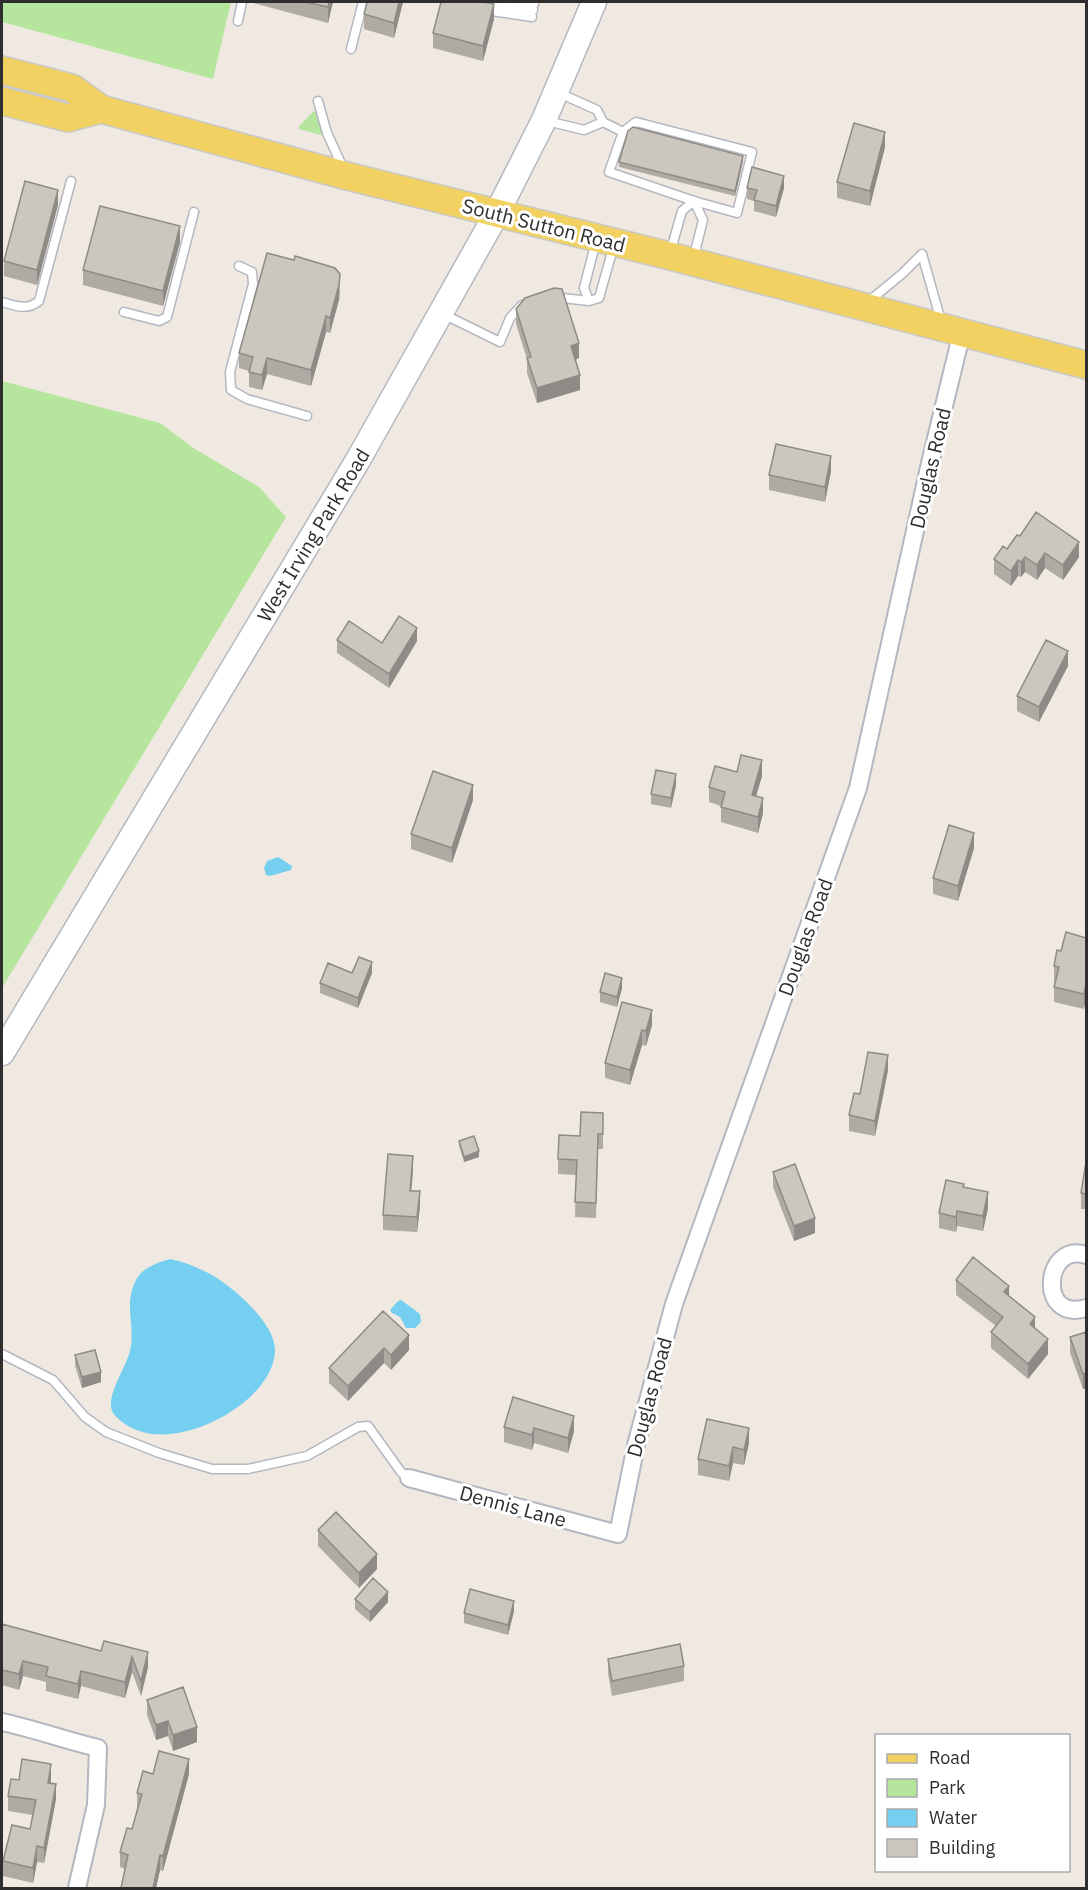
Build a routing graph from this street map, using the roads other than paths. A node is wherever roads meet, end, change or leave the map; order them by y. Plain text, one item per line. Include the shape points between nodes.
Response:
1 (242, 2) edge
2 (363, 2) edge
3 (488, 2) edge
4 (524, 2) edge
5 (594, 2) edge
6 (480, 9) edge
7 (533, 10) junction
8 (238, 21) dead end
9 (351, 49) dead end
10 (2, 70) edge
11 (556, 92) junction
12 (2, 101) edge
13 (318, 101) dead end
14 (101, 109) junction
15 (544, 120) junction
16 (603, 122) junction
17 (623, 132) junction
18 (347, 176) junction
19 (71, 181) dead end
20 (694, 201) junction
21 (194, 212) dead end
22 (497, 213) junction
23 (606, 241) junction
24 (681, 259) junction
25 (238, 266) dead end
26 (543, 297) edge
27 (589, 301) junction
28 (2, 302) edge
29 (528, 302) edge
30 (863, 306) junction
31 (124, 312) dead end
32 (440, 312) junction
33 (952, 329) junction
34 (1086, 365) edge
35 (307, 416) dead end
36 (2, 1053) edge
37 (1086, 1255) edge
38 (1086, 1308) edge
39 (2, 1354) edge
40 (409, 1478) joint
41 (618, 1534) joint
42 (2, 1722) edge
43 (77, 1888) edge

1 - 8 lane
2 - 9 lane
3 - 7 lane
4 - 7 lane
5 - 11 main road, West Irving Park Road
6 - 7 lane
10 - 14 main road via 72,88
11 - 15 main road, West Irving Park Road
11 - 16 lane via 597,110
12 - 14 main road via 68,118
13 - 18 lane via 327,133
14 - 18 main road, South Sutton Road
15 - 16 lane via 584,130
15 - 22 main road, West Irving Park Road
16 - 17 lane
17 - 20 lane via 609,172
17 - 20 lane via 636,122 752,152 737,213
18 - 22 main road, South Sutton Road
19 - 28 lane via 39,301 22,308
20 - 24 lane via 682,211
20 - 24 lane via 703,220
21 - 31 lane via 167,317 159,321
22 - 23 main road, South Sutton Road
22 - 32 main road, West Irving Park Road
23 - 24 main road, South Sutton Road
23 - 27 lane via 584,288
23 - 27 lane via 599,298
24 - 30 main road, South Sutton Road
25 - 35 lane via 252,272 253,284 230,372 231,390 247,399
26 - 27 lane
29 - 32 lane via 510,318 500,342
30 - 33 main road, South Sutton Road
30 - 33 lane via 922,254
32 - 36 main road, West Irving Park Road via 358,460
33 - 34 main road, South Sutton Road
33 - 41 street, Douglas Road via 930,463 858,788 674,1304 636,1445
37 - 38 street via 1066,1255 1051,1282 1054,1297 1062,1307 1077,1311
39 - 40 lane via 52,1380 86,1417 106,1432 186,1462 212,1469 249,1469 307,1456 358,1427 368,1426 400,1472
40 - 41 street, Dennis Lane
42 - 43 street via 98,1748 96,1805

